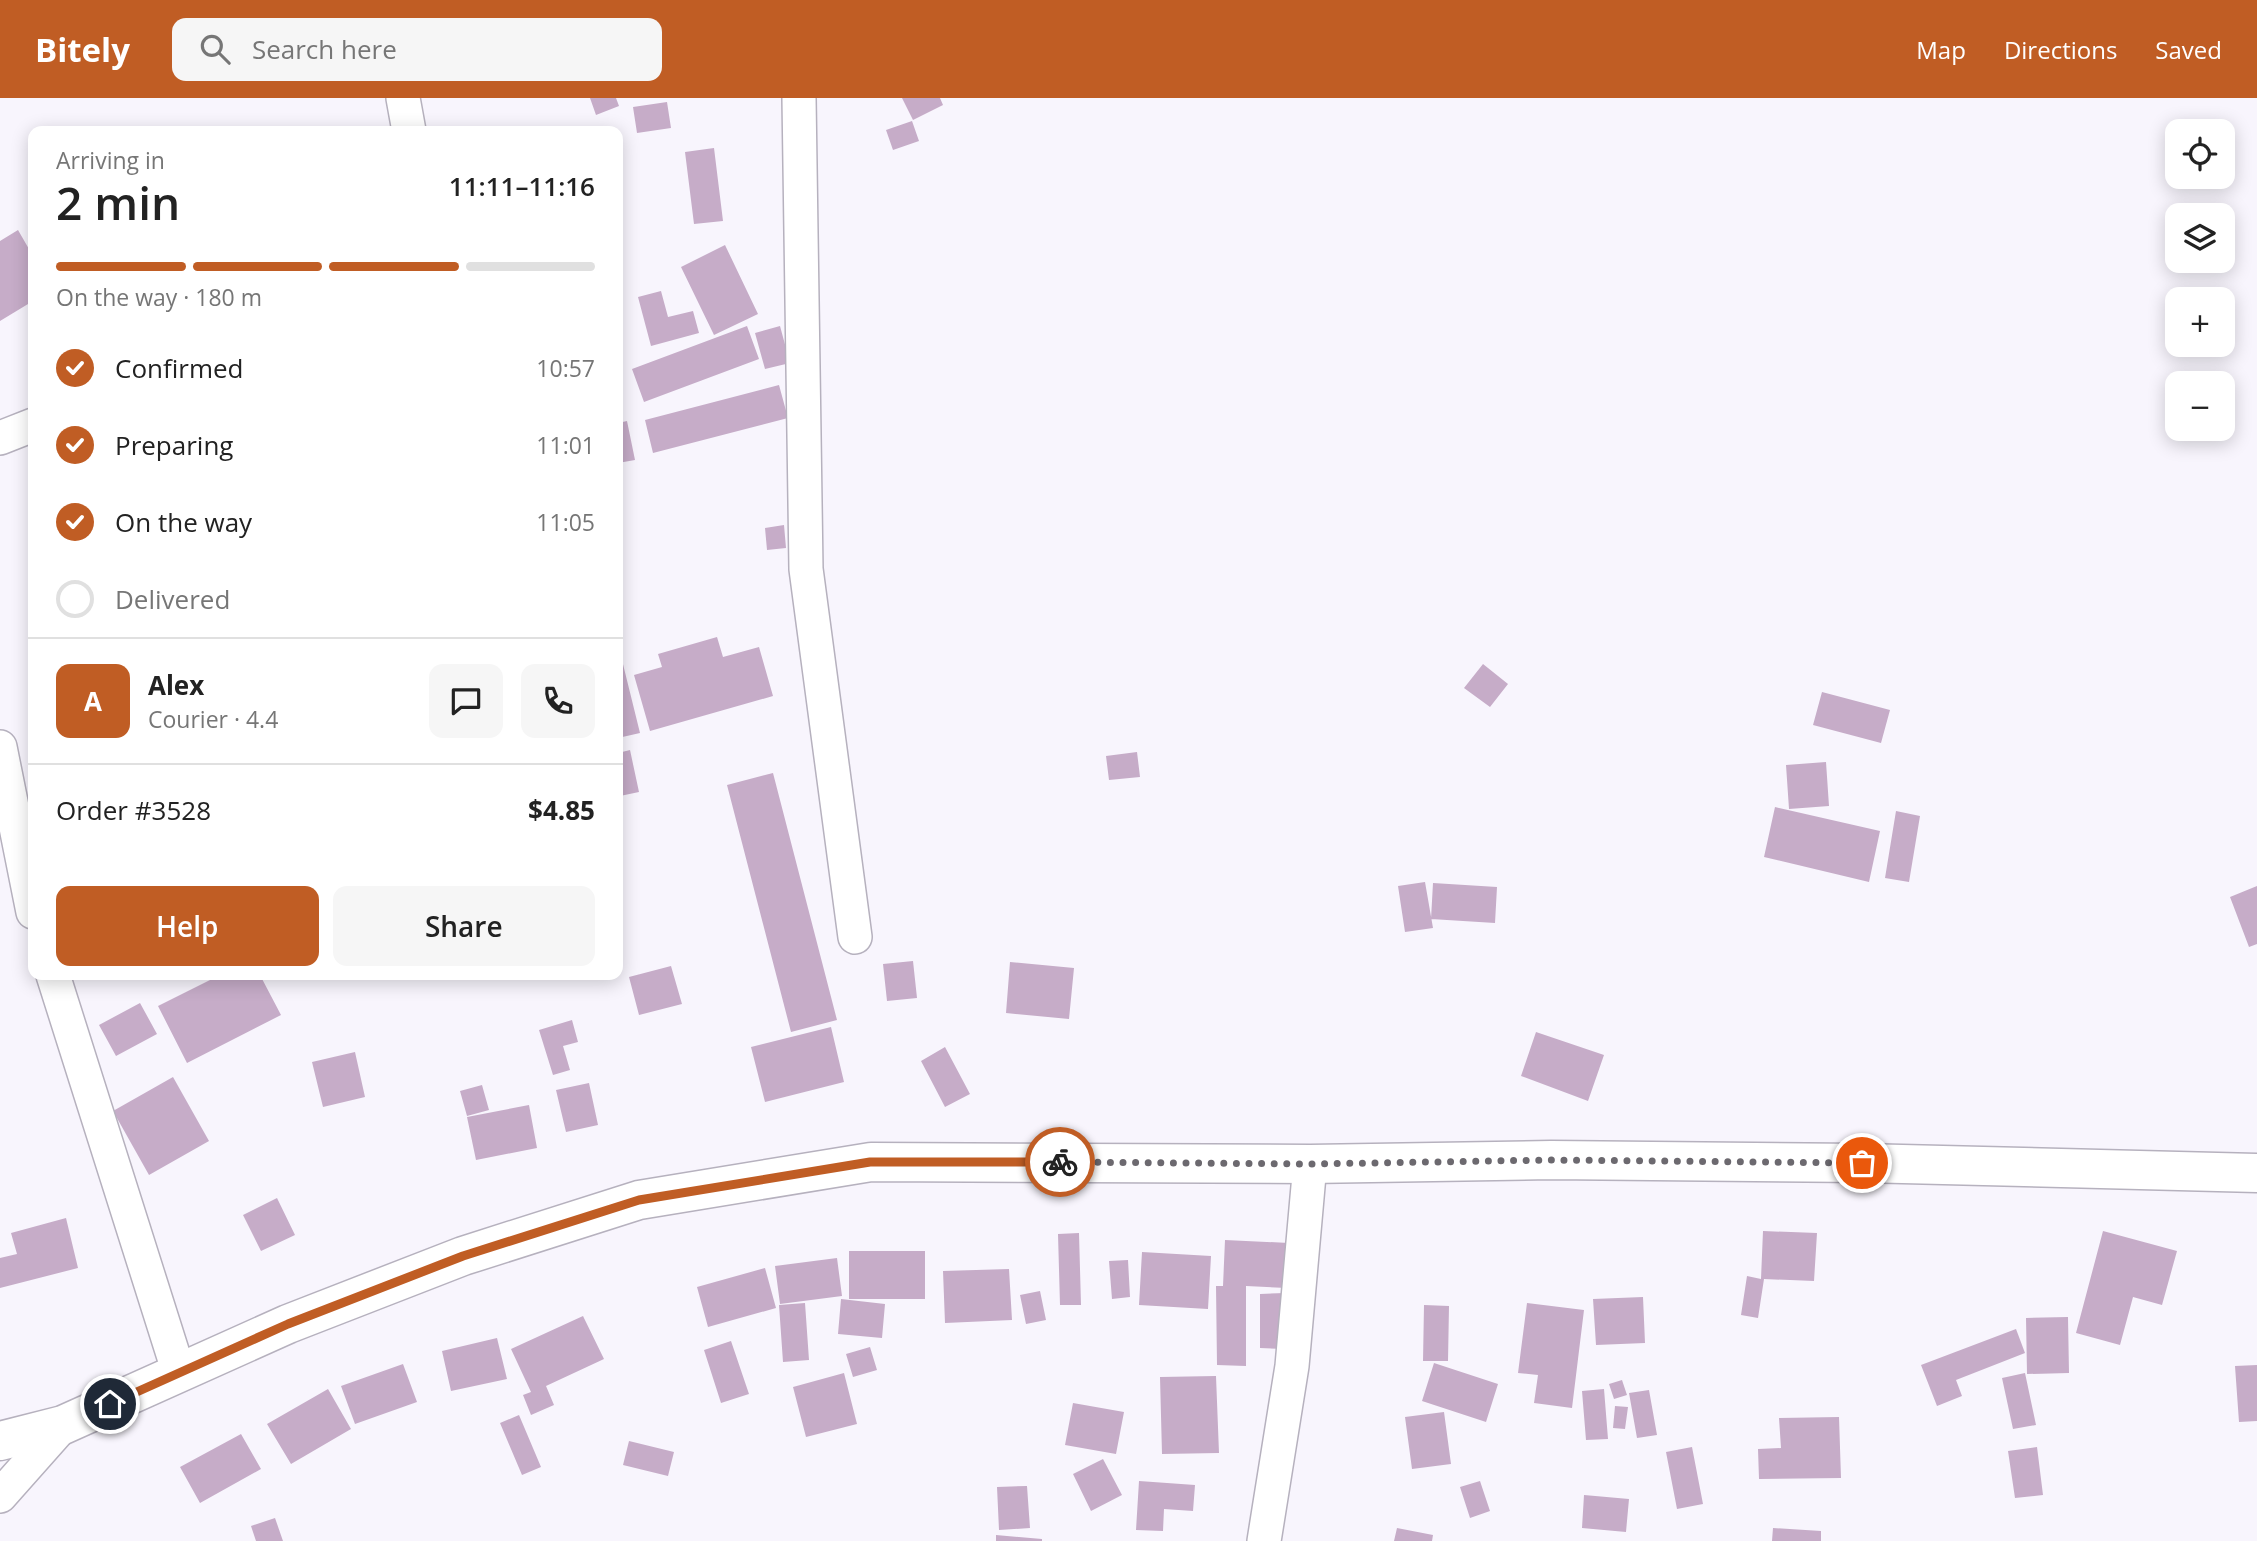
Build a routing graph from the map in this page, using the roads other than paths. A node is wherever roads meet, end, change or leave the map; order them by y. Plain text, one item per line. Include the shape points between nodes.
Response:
1 (403, 98) edge
2 (799, 98) edge
3 (408, 126) edge
4 (28, 427) edge
5 (0, 438) edge
6 (0, 747) edge
7 (28, 887) edge
8 (855, 937) dead end
9 (55, 980) edge
10 (1310, 1164) junction
11 (2257, 1173) edge
12 (179, 1373) junction
13 (63, 1425) junction
14 (0, 1441) edge
15 (0, 1496) edge
16 (1264, 1541) edge

1 - 3 street
2 - 8 street via 806,569
4 - 5 street
6 - 7 street
9 - 12 street
10 - 11 main road via 1551,1160
10 - 12 main road via 870,1162 639,1200 463,1256 288,1324
10 - 16 street via 1292,1366
12 - 13 main road
13 - 14 main road
13 - 15 street

